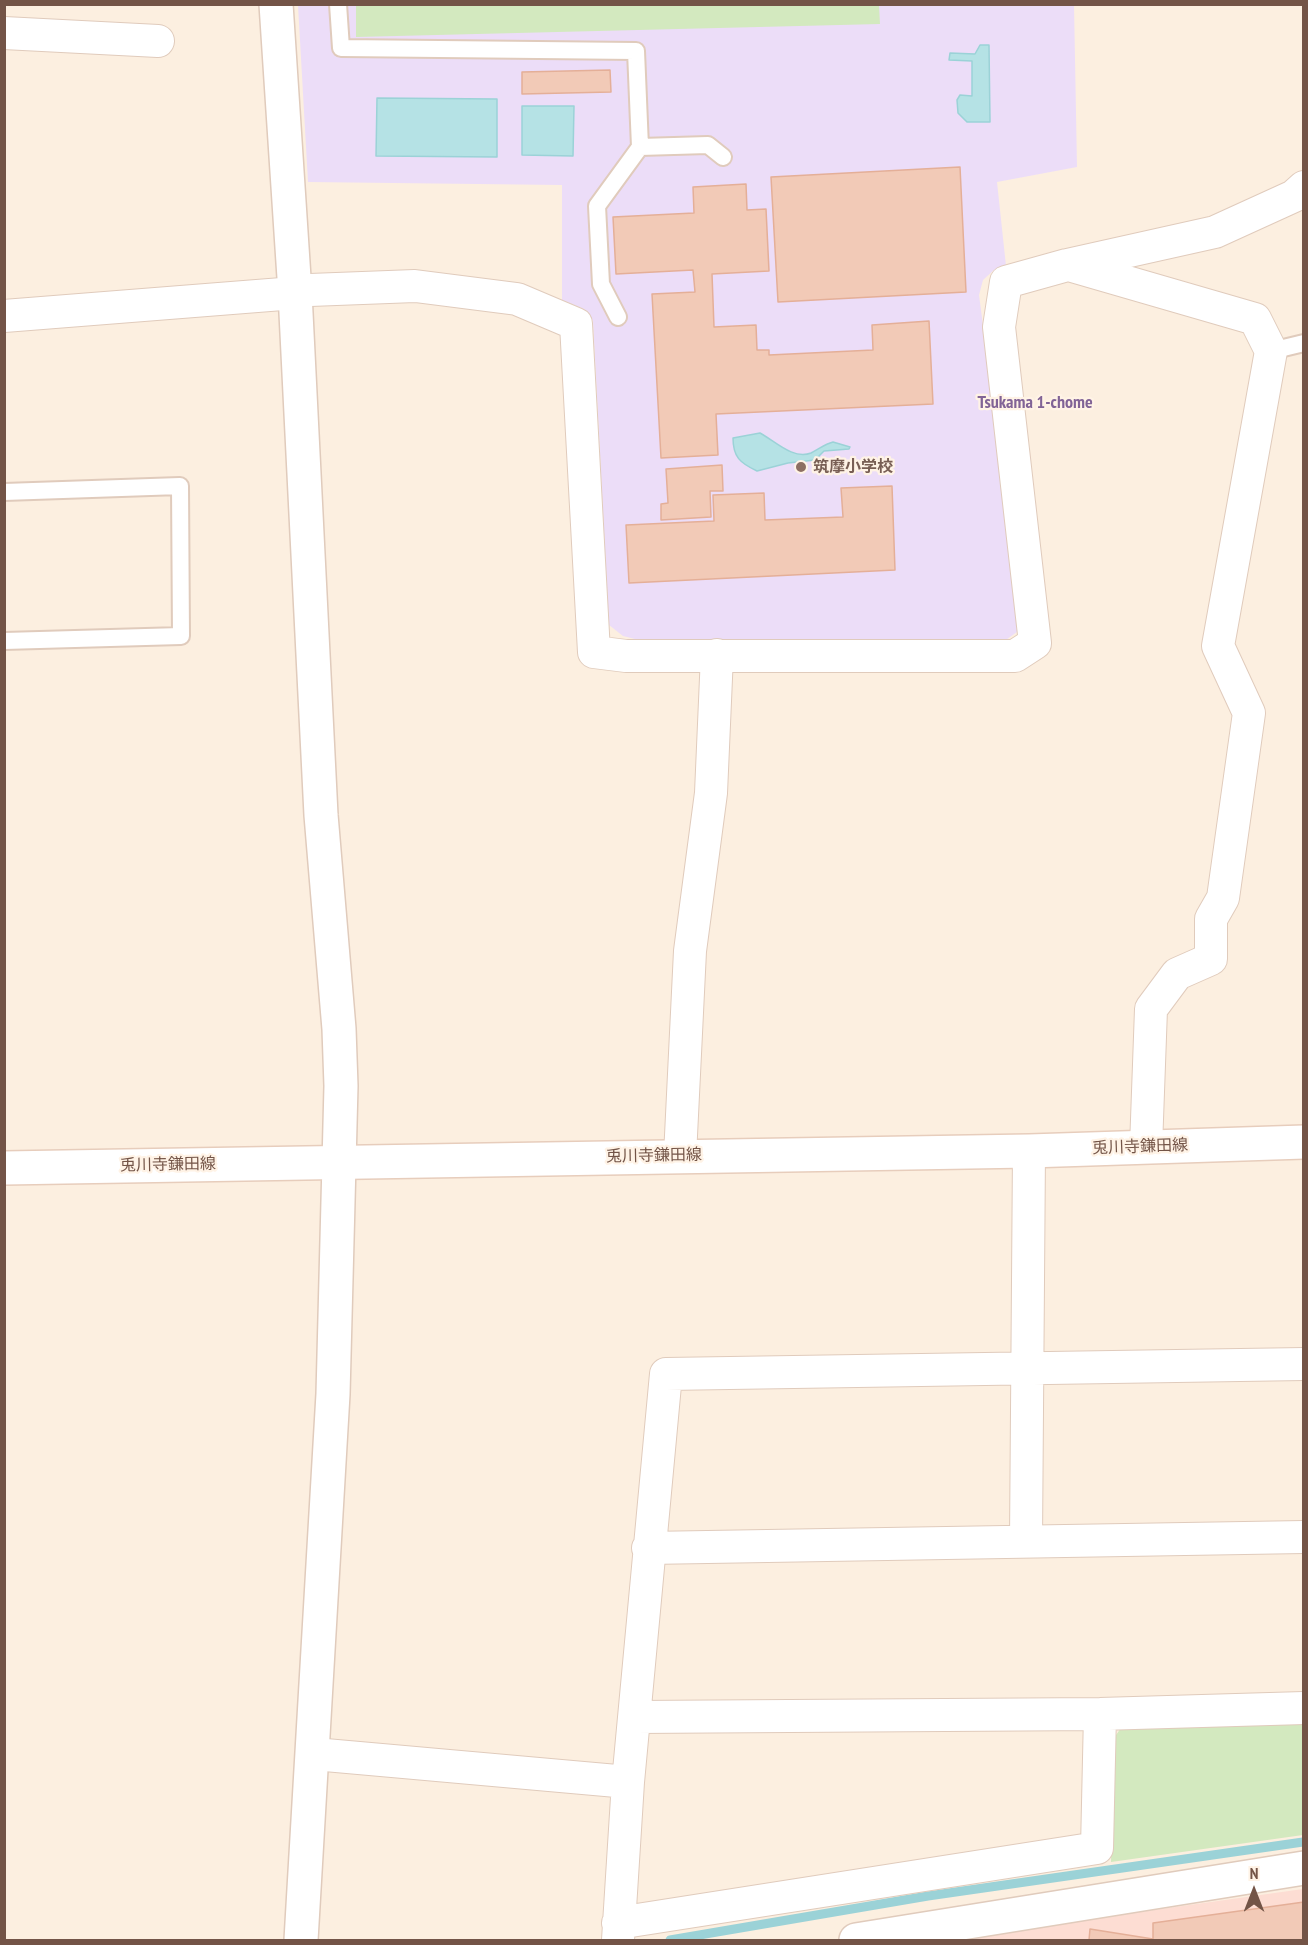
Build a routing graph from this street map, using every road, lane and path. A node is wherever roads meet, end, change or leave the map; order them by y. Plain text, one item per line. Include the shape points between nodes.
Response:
1 (276, 4) edge
2 (338, 4) edge
3 (4, 33) edge
4 (158, 41) dead end
5 (640, 147) junction
6 (723, 157) dead end
7 (1304, 187) edge
8 (1068, 265) junction
9 (295, 293) junction
10 (4, 316) edge
11 (618, 317) dead end
12 (1304, 343) edge
13 (1271, 351) junction
14 (4, 492) edge
15 (4, 641) edge
16 (717, 655) junction
17 (1304, 1142) edge
18 (1146, 1147) junction
19 (1029, 1151) junction
20 (680, 1156) junction
21 (340, 1163) junction
22 (4, 1167) edge
23 (1304, 1364) edge
24 (1025, 1369) junction
25 (1304, 1537) edge
26 (1026, 1540) junction
27 (648, 1548) junction
28 (1304, 1708) edge
29 (1100, 1714) junction
30 (635, 1717) junction
31 (314, 1754) junction
32 (628, 1782) junction
33 (1304, 1868) edge
34 (618, 1932) edge
35 (302, 1941) edge
36 (856, 1941) edge

1 - 9 street
2 - 5 lane via 341,48 636,51
3 - 4 street
5 - 6 lane via 708,145
5 - 11 lane via 597,206 601,284
7 - 8 street via 1294,196 1215,232
8 - 13 street via 1255,319
8 - 16 street via 1006,282 999,327 1035,643 1016,656
9 - 10 street
9 - 16 street via 416,286 517,299 576,324 594,652 626,656
9 - 21 street via 321,815 339,1029
12 - 13 lane
13 - 18 street via 1218,646 1249,713 1223,898 1211,919 1211,959 1177,974 1151,1009
14 - 15 lane via 180,486 181,625 181,636
16 - 20 street via 711,793 690,951
17 - 18 street, 兎川寺鎌田線
18 - 19 street, 兎川寺鎌田線
19 - 20 street, 兎川寺鎌田線
19 - 24 street
20 - 21 street, 兎川寺鎌田線
21 - 22 street, 兎川寺鎌田線
21 - 31 street via 333,1394
23 - 24 street
24 - 26 street
24 - 27 street via 666,1374
25 - 26 street
26 - 27 street
27 - 30 street
28 - 29 street
29 - 30 street
29 - 34 street via 1097,1848
30 - 32 street
31 - 32 street
31 - 35 street
32 - 34 street
33 - 36 street

